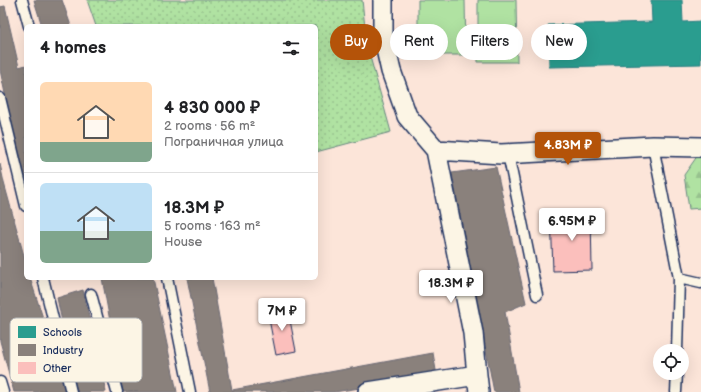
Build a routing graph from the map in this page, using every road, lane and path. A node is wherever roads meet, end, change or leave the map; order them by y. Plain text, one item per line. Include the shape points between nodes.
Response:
1 (22, 0) edge
2 (383, 0) edge
3 (29, 24) edge
4 (0, 98) edge
5 (653, 146) junction
6 (701, 147) edge
7 (436, 150) junction
8 (508, 154) junction
9 (24, 198) edge
10 (680, 278) junction
11 (43, 280) edge
12 (167, 280) edge
13 (701, 283) edge
14 (92, 294) dead end
15 (537, 295) dead end
16 (53, 318) edge
17 (98, 318) edge
18 (677, 344) edge
19 (677, 380) edge
20 (0, 382) edge
21 (69, 382) edge
22 (115, 382) edge
23 (478, 384) edge
24 (3, 392) edge
25 (71, 392) edge
26 (118, 392) edge
27 (190, 392) edge
28 (368, 392) edge
29 (676, 392) edge

1 - 3 lane
2 - 7 street via 383,36 391,71 407,116
4 - 9 lane
5 - 6 street
5 - 8 street
5 - 10 lane
7 - 8 street
7 - 23 street via 473,333
8 - 15 lane
10 - 13 lane
10 - 18 lane
11 - 16 lane
12 - 27 lane
14 - 17 lane
19 - 29 lane
20 - 24 lane
21 - 25 lane
22 - 26 lane
23 - 28 street

